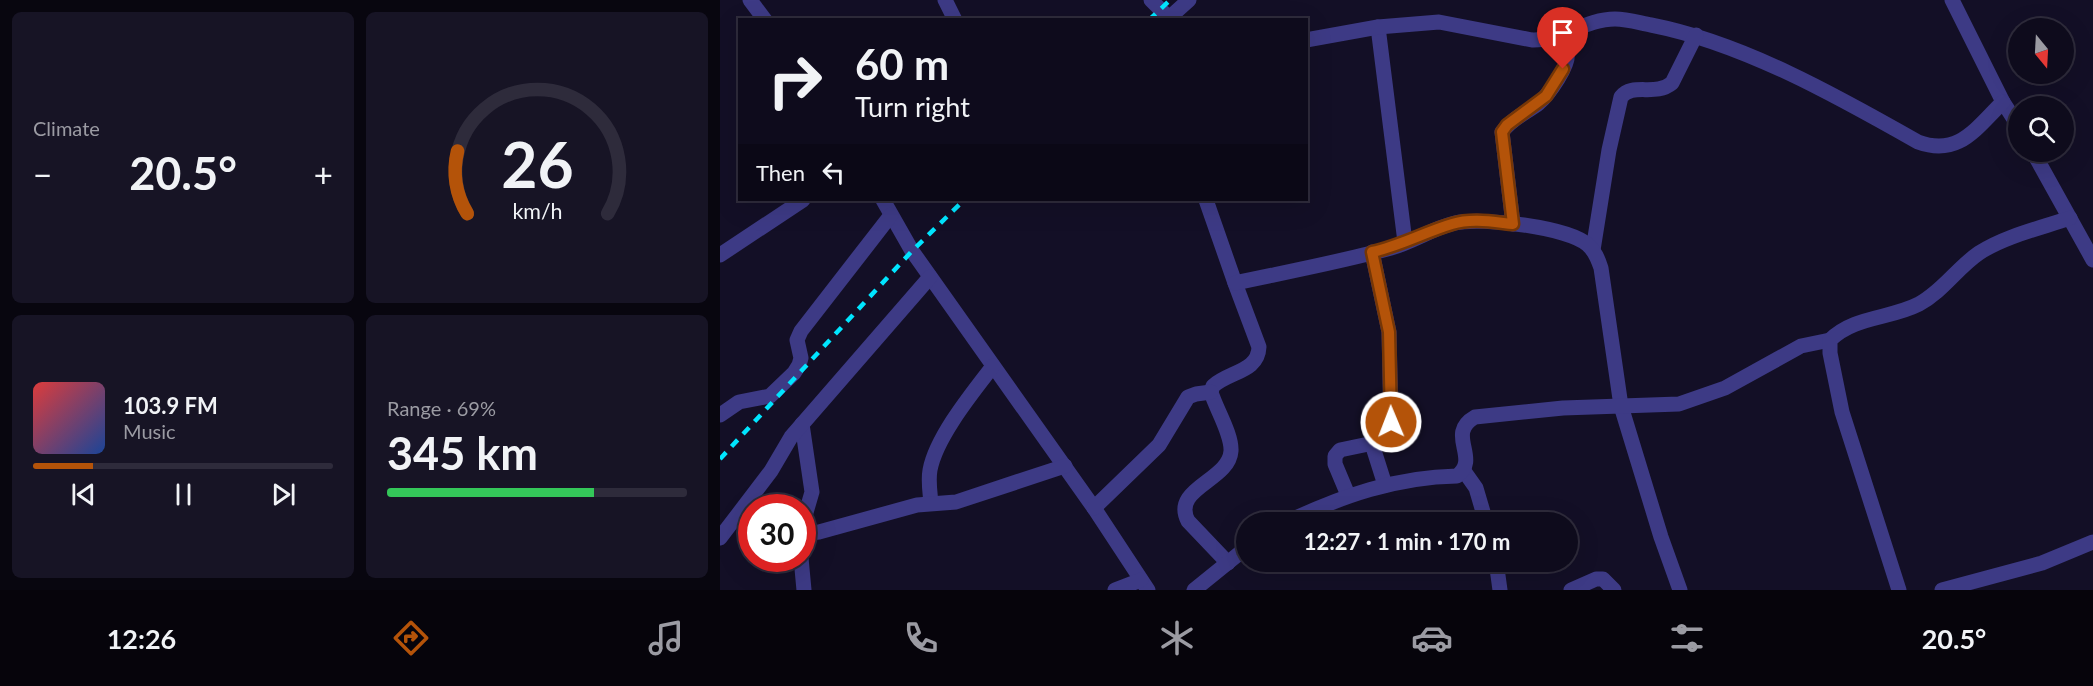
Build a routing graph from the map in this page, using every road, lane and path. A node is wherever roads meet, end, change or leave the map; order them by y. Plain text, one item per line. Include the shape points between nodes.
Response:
1 (750, 0) edge
2 (945, 0) edge
3 (1151, 0) edge
4 (1189, 0) edge
5 (1952, 0) edge
6 (764, 18) edge
7 (954, 18) edge
8 (1169, 18) edge
9 (1171, 18) edge
10 (1378, 27) junction
11 (1695, 35) junction
12 (1557, 36) junction
13 (1308, 40) edge
14 (2003, 102) junction
15 (2008, 110) edge
16 (2039, 162) edge
17 (801, 201) edge
18 (884, 201) edge
19 (1206, 201) edge
20 (891, 215) junction
21 (2070, 218) junction
22 (1513, 224) junction
23 (1405, 242) junction
24 (1593, 250) junction
25 (1372, 252) junction
26 (720, 255) edge
27 (2093, 260) edge
28 (930, 277) junction
29 (1234, 283) junction
30 (1830, 340) junction
31 (993, 366) junction
32 (1212, 392) junction
33 (1621, 406) junction
34 (720, 415) edge
35 (802, 424) junction
36 (1372, 444) junction
37 (1065, 466) junction
38 (1464, 471) junction
39 (1385, 485) junction
40 (811, 494) edge
41 (1348, 495) junction
42 (931, 503) junction
43 (1094, 507) junction
44 (1310, 512) edge
45 (1483, 512) edge
46 (816, 532) edge
47 (720, 538) edge
48 (2093, 542) edge
49 (1236, 556) edge
50 (1228, 563) junction
51 (802, 572) edge
52 (1498, 572) edge
53 (1144, 585) edge
54 (1949, 589) edge
55 (804, 590) edge
56 (1115, 590) edge
57 (1194, 590) edge
58 (1500, 590) edge
59 (1571, 590) edge
60 (1614, 590) edge
61 (1680, 590) edge
62 (1899, 590) edge

1 - 6 street
2 - 7 street
3 - 8 street
4 - 9 street
5 - 14 street
10 - 12 street via 1439,22 1532,40
10 - 13 street
10 - 23 street
11 - 12 street via 1616,18 1585,23
11 - 14 street via 1741,51 1928,145 1945,147 1959,141
11 - 24 street via 1672,83 1657,91 1632,90 1621,97
12 - 22 street via 1568,61 1546,96 1502,132
14 - 15 street
16 - 21 street
17 - 26 street
18 - 20 street
19 - 29 street
20 - 28 street
20 - 34 street via 801,331 797,340 801,358 794,373 770,396 740,402
21 - 27 street
21 - 30 street via 1980,253 1926,300 1851,326
22 - 23 street via 1453,223
22 - 24 street via 1577,238
23 - 25 street
24 - 33 street via 1601,268
25 - 29 street
25 - 36 street via 1389,332 1391,422 1390,433 1383,441
28 - 31 street
28 - 35 street
29 - 32 street via 1259,347 1258,356 1254,363 1219,380
30 - 33 street via 1801,346 1725,388 1679,404
30 - 62 street via 1842,412
31 - 37 street
31 - 42 street via 963,405 933,458 929,478
32 - 43 street via 1188,397 1159,445
32 - 50 street via 1231,451 1223,470 1188,497 1184,513
33 - 38 street via 1475,417 1462,430
33 - 61 street
35 - 40 street
35 - 47 street
36 - 39 street
36 - 41 street via 1340,450 1335,456
37 - 42 street via 956,502
37 - 43 street
38 - 39 street via 1457,476
38 - 45 street via 1476,488
39 - 41 street
41 - 44 street
42 - 46 street
43 - 53 street
48 - 54 street via 2042,563
49 - 50 street
50 - 57 street
51 - 55 street
52 - 58 street
53 - 56 street
59 - 60 street via 1603,579

